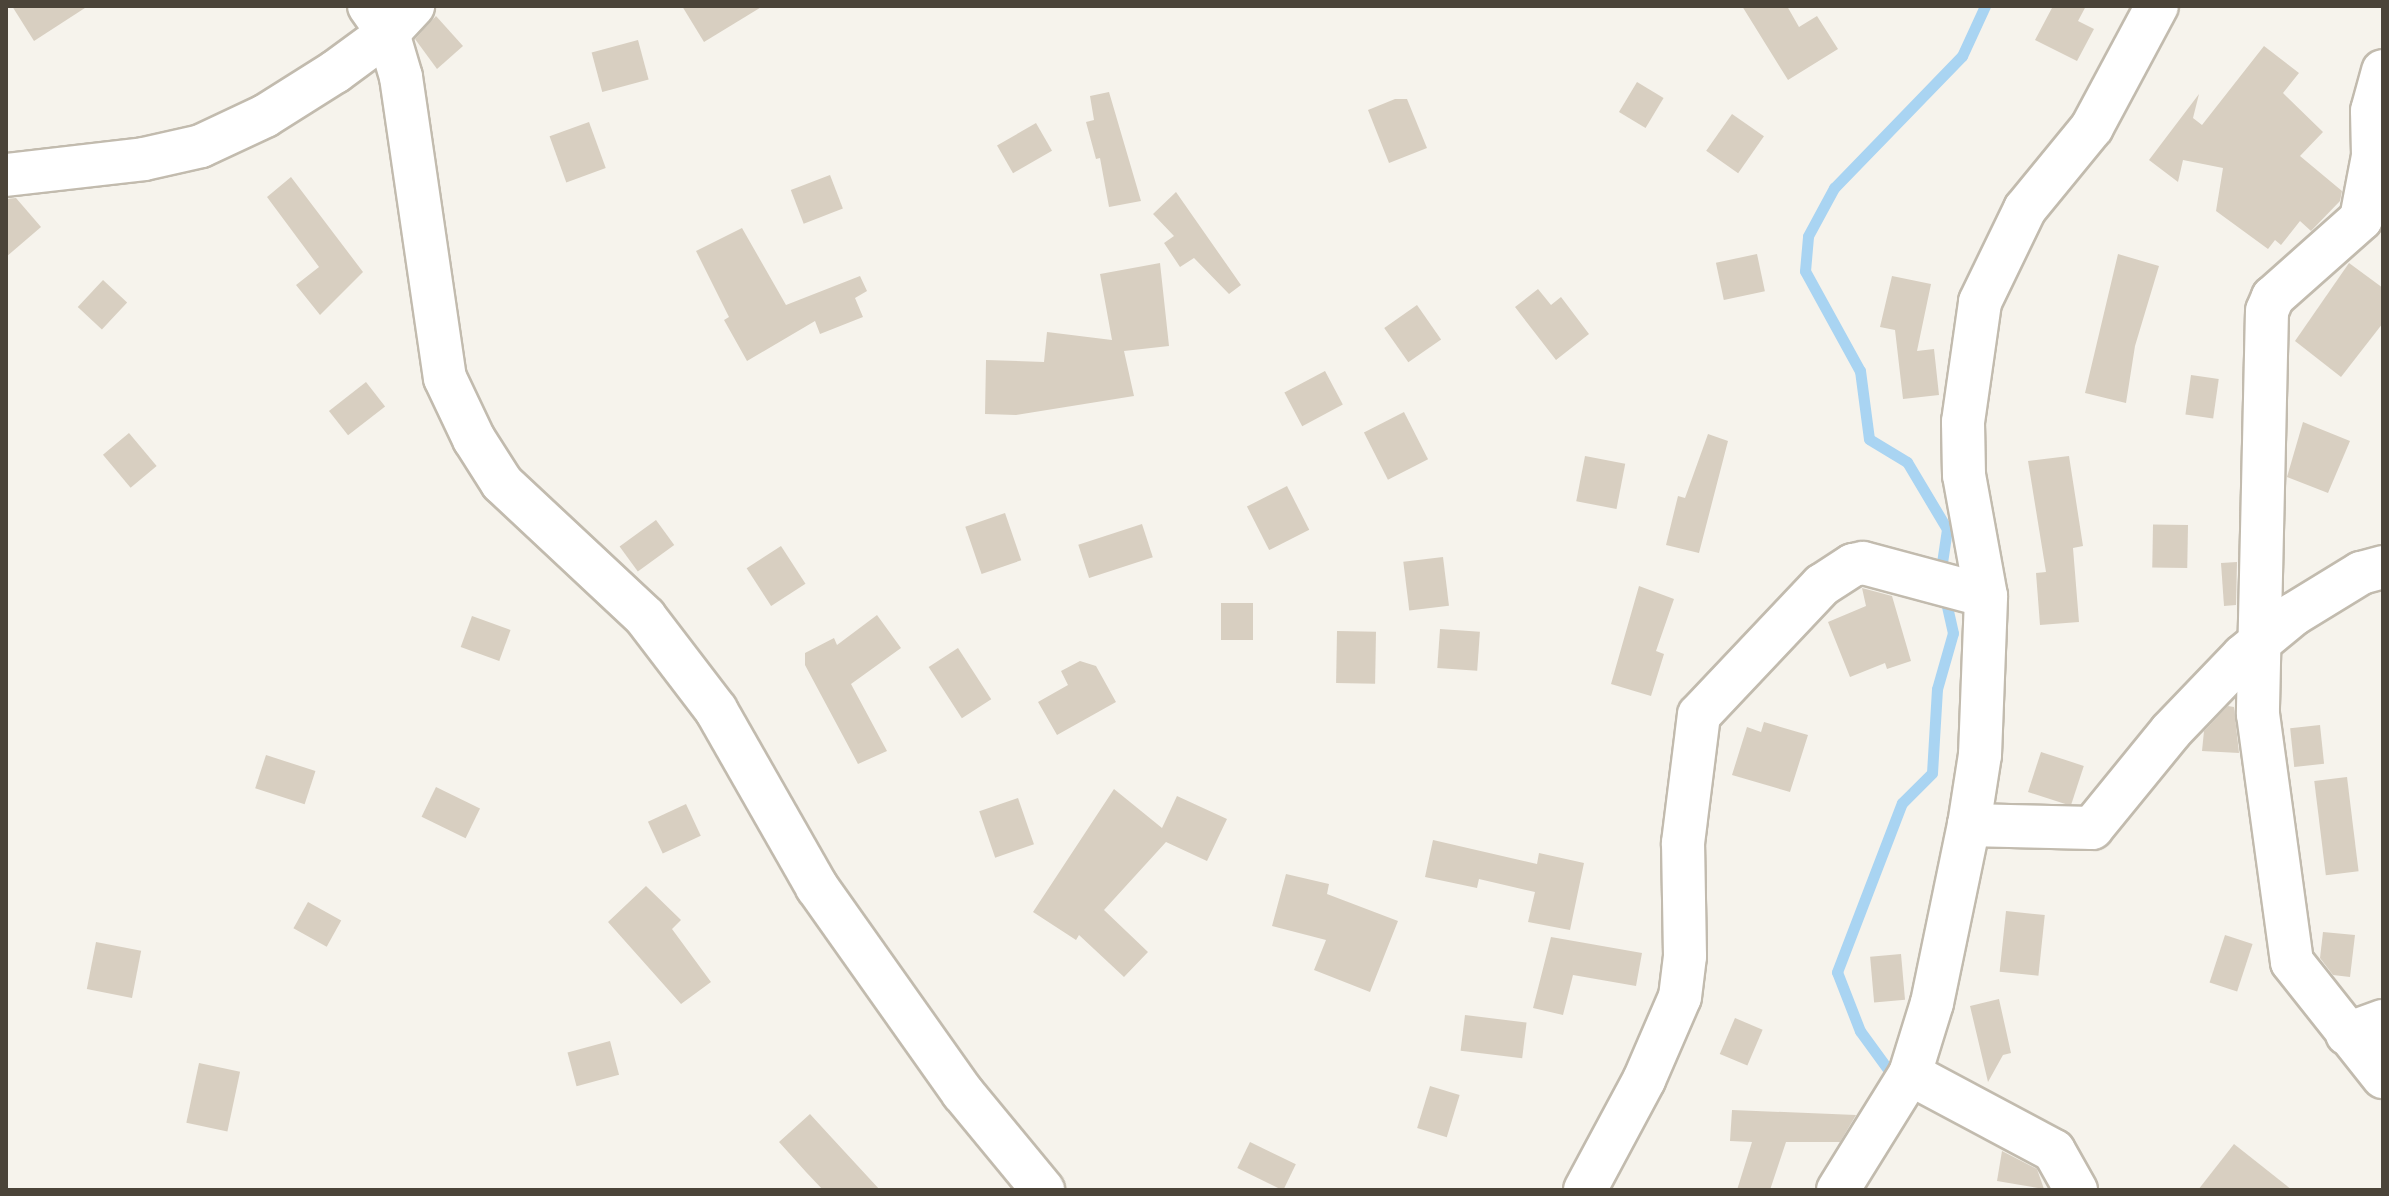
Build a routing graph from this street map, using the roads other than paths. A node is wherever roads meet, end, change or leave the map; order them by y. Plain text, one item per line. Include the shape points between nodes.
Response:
1 (2157, 6) edge
2 (390, 15) edge
3 (2383, 71) edge
4 (6, 175) edge
5 (2383, 567) edge
6 (1986, 596) junction
7 (2262, 641) junction
8 (1969, 825) junction
9 (2365, 1027) edge
10 (1910, 1074) junction
11 (2383, 1077) edge
12 (1043, 1190) edge
13 (1585, 1190) edge
14 (1838, 1190) edge
15 (2076, 1190) edge

1 - 6 street via 2092,127 2025,209 1980,302 1970,353 1964,449
2 - 4 street via 265,116 201,146 144,159
2 - 12 street via 445,378 474,439 502,483 619,588 672,652 744,755 817,887 963,1093
3 - 7 street via 2372,111 2373,156 2361,219 2273,297 2267,311
5 - 7 street via 2321,597
6 - 8 street via 1980,755
6 - 13 street via 1876,566 1853,565 1822,585 1699,715 1683,843 1685,956 1680,997 1644,1080
7 - 8 street via 2171,731 2092,828
7 - 9 street via 2261,745 2292,962
8 - 10 street via 1932,1003
9 - 11 street
10 - 14 street
10 - 15 street via 2054,1151

